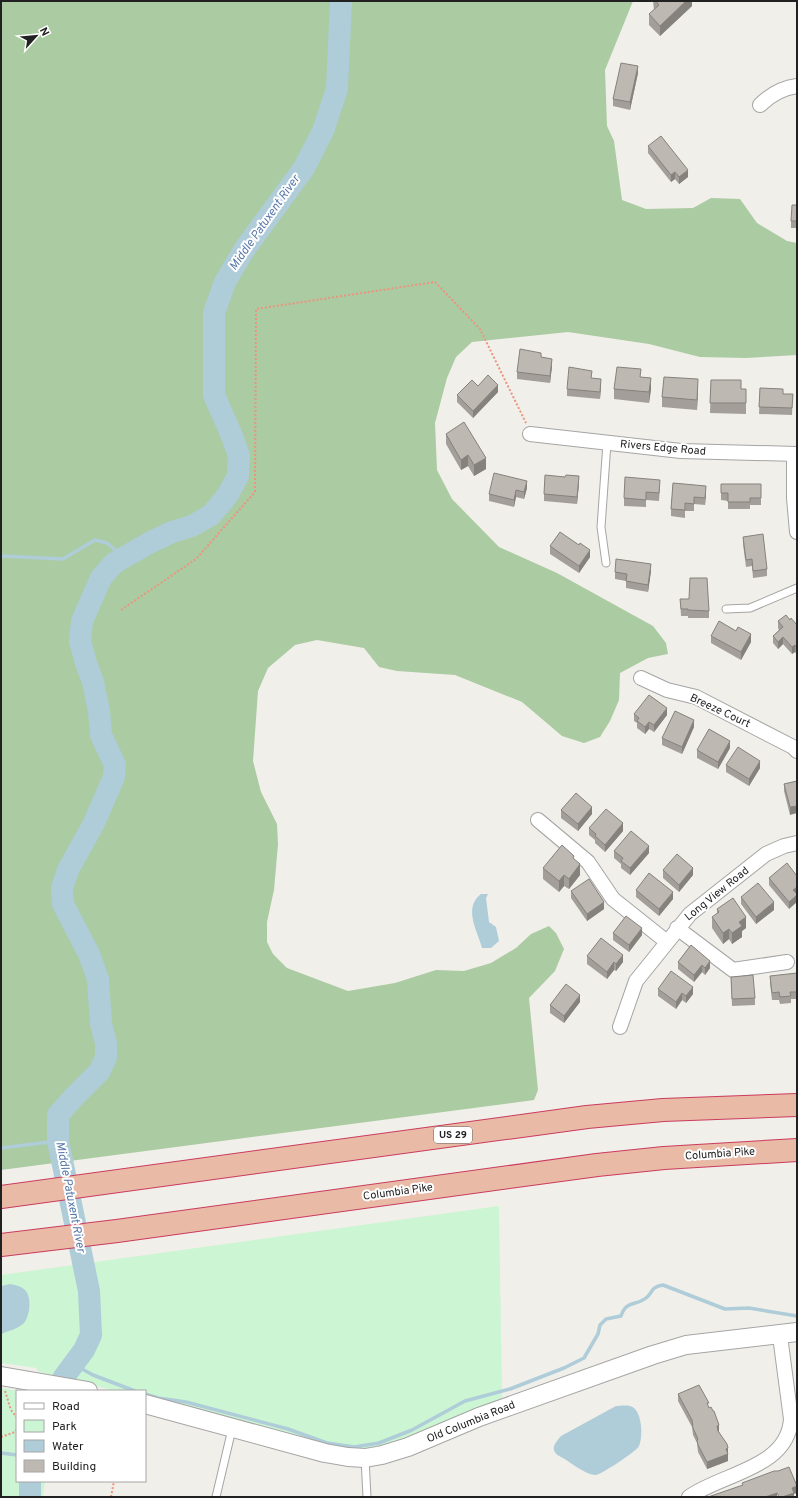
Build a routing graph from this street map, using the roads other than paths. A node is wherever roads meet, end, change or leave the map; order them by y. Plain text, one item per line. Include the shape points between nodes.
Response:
1 (797, 86) edge
2 (760, 105) dead end
3 (530, 434) road end
4 (607, 443) junction
5 (796, 454) edge
6 (797, 532) edge
7 (606, 562) dead end
8 (797, 588) edge
9 (726, 609) dead end
10 (641, 678) dead end
11 (797, 751) edge
12 (538, 820) dead end
13 (797, 842) edge
14 (677, 928) junction
15 (667, 942) junction
16 (787, 962) dead end
17 (620, 1027) dead end
18 (797, 1105) edge
19 (797, 1150) edge
20 (1, 1197) edge
21 (1, 1245) edge
22 (788, 1334) edge
23 (5, 1377) edge
24 (82, 1390) edge
25 (146, 1404) edge
26 (233, 1427) junction
27 (365, 1458) junction
28 (216, 1497) edge
29 (367, 1497) edge
30 (689, 1497) edge

1 - 2 street via 769,96
3 - 4 street, Rivers Edge Road
4 - 5 street, Rivers Edge Road via 681,451
4 - 7 lane via 601,527
5 - 6 street via 794,498
8 - 9 lane via 750,608
10 - 11 street, Breeze Court via 667,690 696,697
12 - 15 street via 588,862 613,899
13 - 14 street, Long View Road via 766,854 690,914
14 - 15 street, Long View Road
14 - 16 street via 733,970
15 - 17 street, Long View Road via 636,982
18 - 20 highway, US 29 via 587,1116
19 - 21 highway, Columbia Pike via 597,1165
22 - 27 street, Old Columbia Road via 686,1345 479,1417 408,1447
22 - 30 street via 791,1419 787,1439 768,1459
23 - 24 street
25 - 26 street, Old Columbia Road
26 - 27 street, Old Columbia Road via 325,1453
26 - 28 lane
27 - 29 lane

